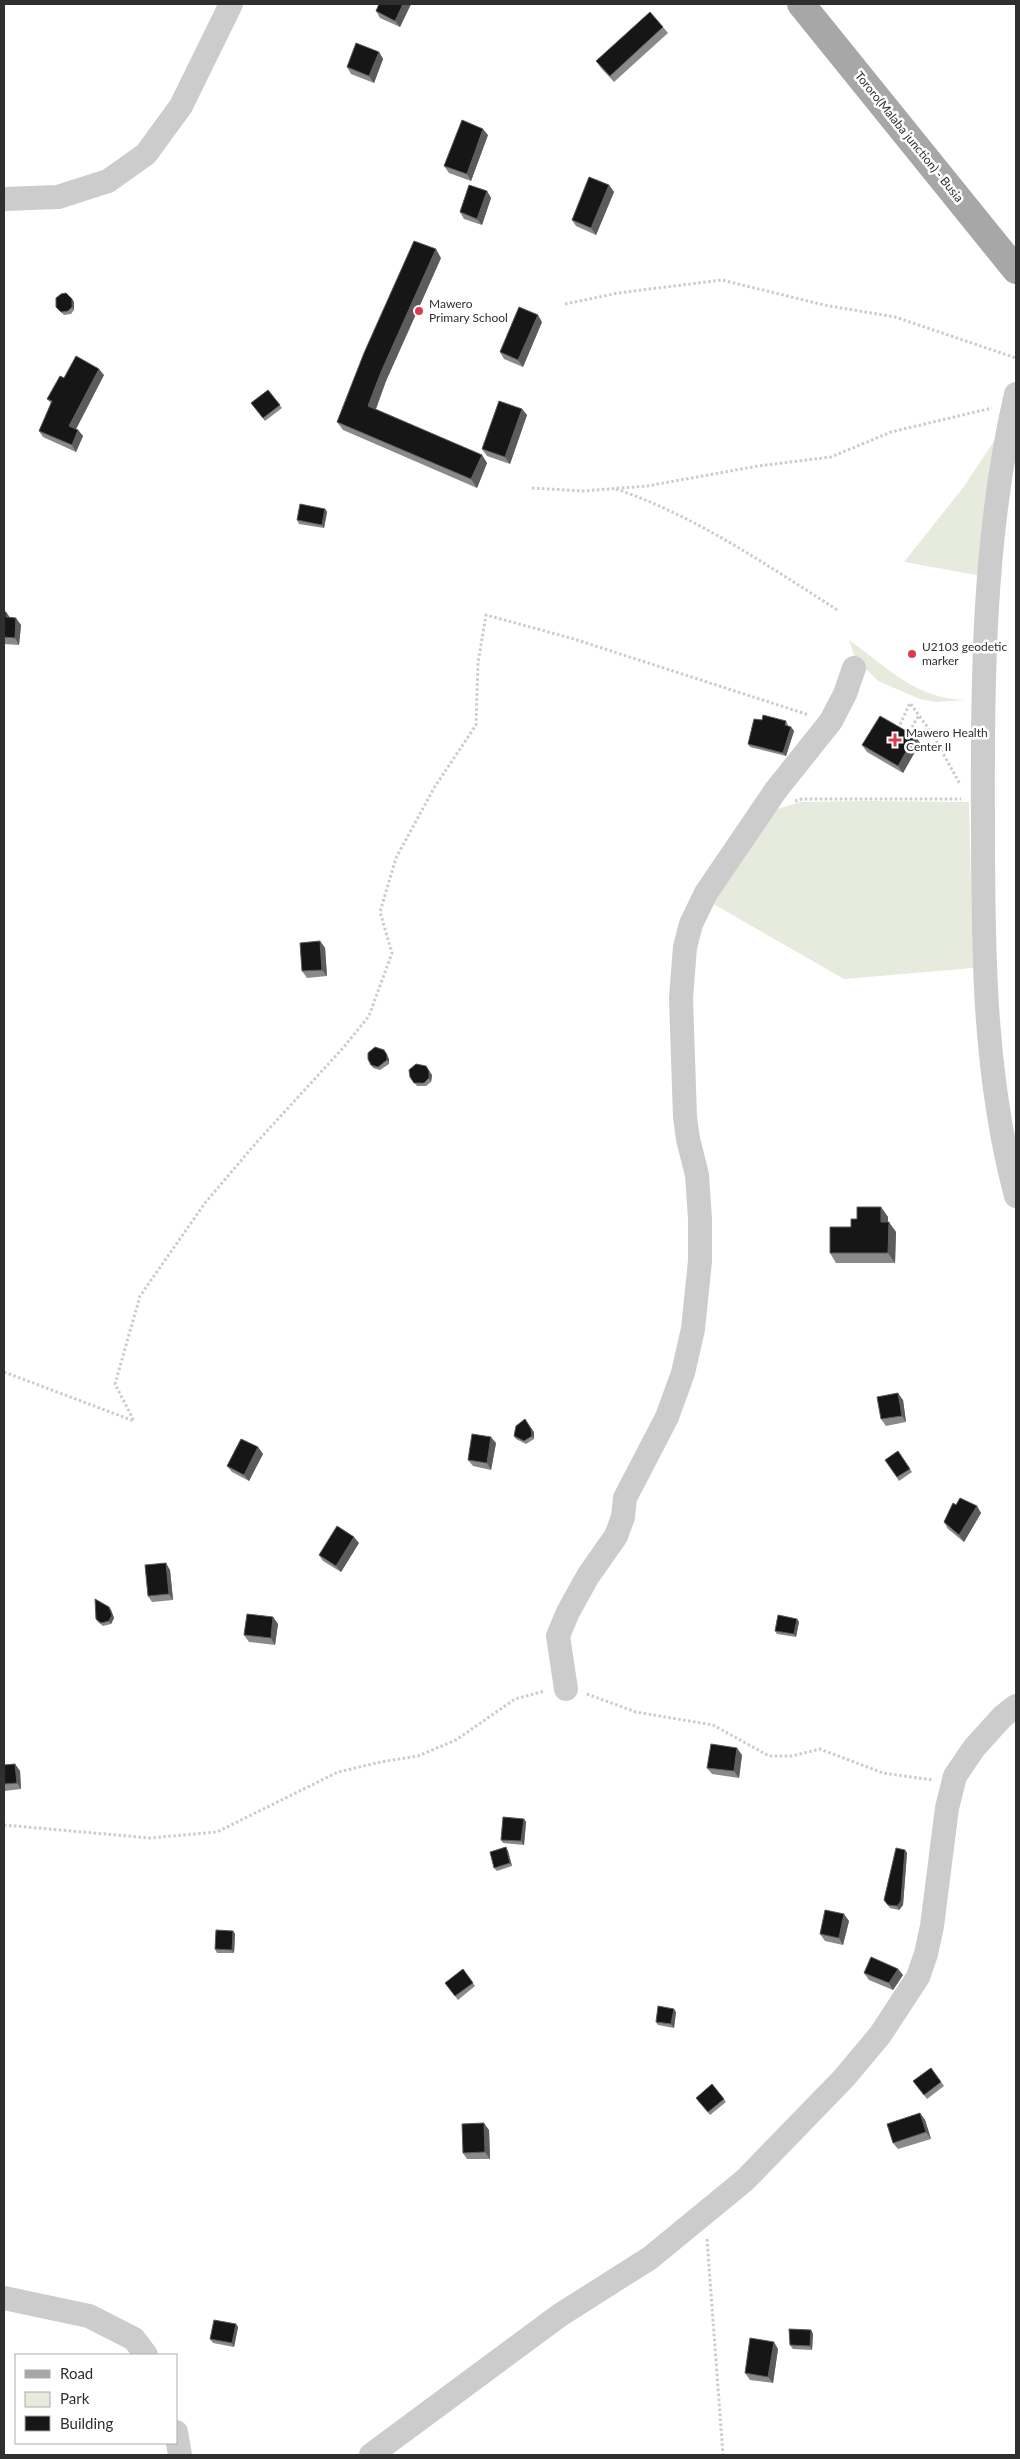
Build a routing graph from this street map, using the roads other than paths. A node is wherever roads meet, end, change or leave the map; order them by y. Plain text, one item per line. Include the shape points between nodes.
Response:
1 (231, 4) edge
2 (801, 4) edge
3 (4, 199) edge
4 (1016, 270) edge
5 (1015, 398) edge
6 (854, 668) dead end
7 (1016, 1196) edge
8 (566, 1689) road end
9 (1016, 1706) edge
10 (4, 2298) edge
11 (145, 2354) edge
12 (371, 2455) edge

1 - 3 street via 181,106 146,154 108,181 58,196
2 - 4 main road, Tororo(Malaba junction) - Busia
5 - 7 street via 1003,464 987,610 983,820 984,937 990,1050 996,1107
6 - 8 street via 831,722 762,811 706,893 691,924 685,947 681,998 685,1117 697,1175 700,1219 700,1261 693,1329 683,1373 667,1417 626,1498 616,1536 588,1576 558,1636
9 - 12 street via 974,1748 954,1780 944,1826 932,1926 918,1977 880,2035 844,2078 745,2180 650,2258 560,2315
10 - 11 street via 89,2316 134,2339

